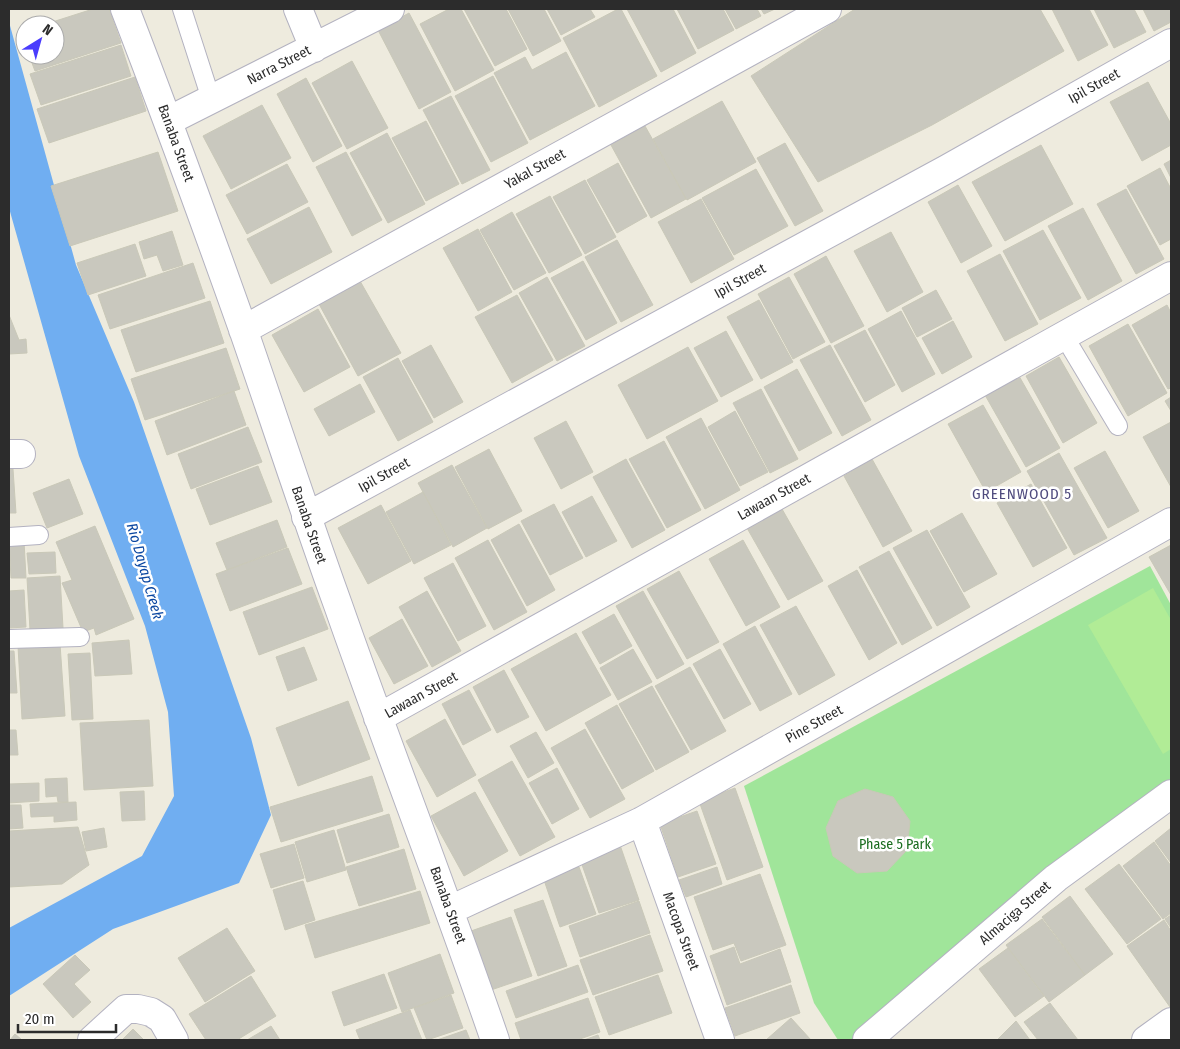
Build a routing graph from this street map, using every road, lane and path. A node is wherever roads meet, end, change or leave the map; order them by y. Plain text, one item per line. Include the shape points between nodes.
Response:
1 (125, 9) edge
2 (182, 9) edge
3 (298, 9) edge
4 (390, 9) edge
5 (827, 9) edge
6 (1171, 43) edge
7 (314, 48) junction
8 (211, 99) junction
9 (168, 121) junction
10 (1171, 276) edge
11 (243, 330) junction
12 (1064, 336) junction
13 (1118, 426) dead end
14 (306, 517) junction
15 (1171, 522) edge
16 (39, 535) dead end
17 (9, 537) edge
18 (80, 637) dead end
19 (9, 639) edge
20 (378, 718) junction
21 (1171, 794) edge
22 (642, 821) junction
23 (450, 910) junction
24 (1171, 1022) edge
25 (92, 1040) edge
26 (174, 1040) edge
27 (495, 1040) edge
28 (720, 1040) edge
29 (867, 1040) edge
30 (1146, 1040) edge

1 - 9 street, Banaba Street
2 - 8 lane
3 - 7 street
4 - 7 street, Narra Street
5 - 11 street, Yakal Street
6 - 14 street, Ipil Street via 947,169
7 - 8 street, Narra Street
8 - 9 street, Narra Street
9 - 11 street, Banaba Street
10 - 12 street, Lawaan Street
11 - 14 street, Banaba Street
12 - 13 lane
12 - 20 street, Lawaan Street
14 - 20 street, Banaba Street
15 - 22 street, Pine Street
16 - 17 lane
18 - 19 lane
20 - 23 street, Banaba Street
21 - 29 street, Almaciga Street via 1056,878
22 - 23 street, Pine Street
22 - 28 street, Macopa Street
23 - 27 street, Banaba Street
24 - 30 street
25 - 26 street via 126,1009 151,1012 162,1019

